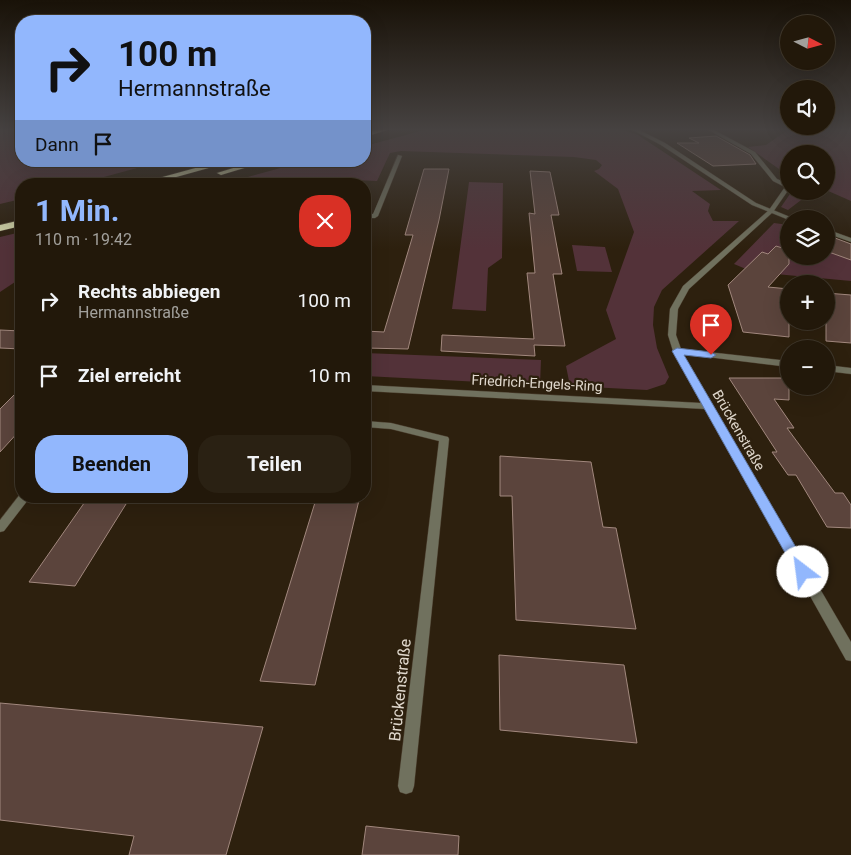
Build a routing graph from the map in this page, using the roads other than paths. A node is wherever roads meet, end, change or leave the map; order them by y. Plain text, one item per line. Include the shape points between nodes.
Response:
1 (200, 169) edge
2 (237, 169) edge
3 (394, 169) edge
4 (700, 169) edge
5 (766, 169) edge
6 (214, 175) dead end
7 (164, 178) edge
8 (771, 211) junction
9 (780, 214) edge
10 (371, 216) edge
11 (15, 224) edge
12 (0, 228) edge
13 (835, 234) edge
14 (851, 240) edge
15 (677, 351) junction
16 (780, 363) edge
17 (835, 369) edge
18 (851, 371) edge
19 (371, 388) edge
20 (708, 406) junction
21 (371, 424) edge
22 (20, 503) edge
23 (0, 528) edge
24 (851, 655) edge
25 (406, 786) dead end

1 - 7 highway
2 - 6 highway
3 - 10 street via 374,216
4 - 8 street via 742,197
5 - 8 street, Brückenstraße via 775,180 788,186
8 - 9 street
8 - 15 street, Brückenstraße via 694,279 678,298 672,322
11 - 12 highway
13 - 14 street
15 - 16 street
15 - 20 street, Brückenstraße
17 - 18 street
19 - 20 street, Friedrich-Engels-Ring
20 - 24 street, Brückenstraße
21 - 25 street, Brückenstraße via 444,439
22 - 23 street

